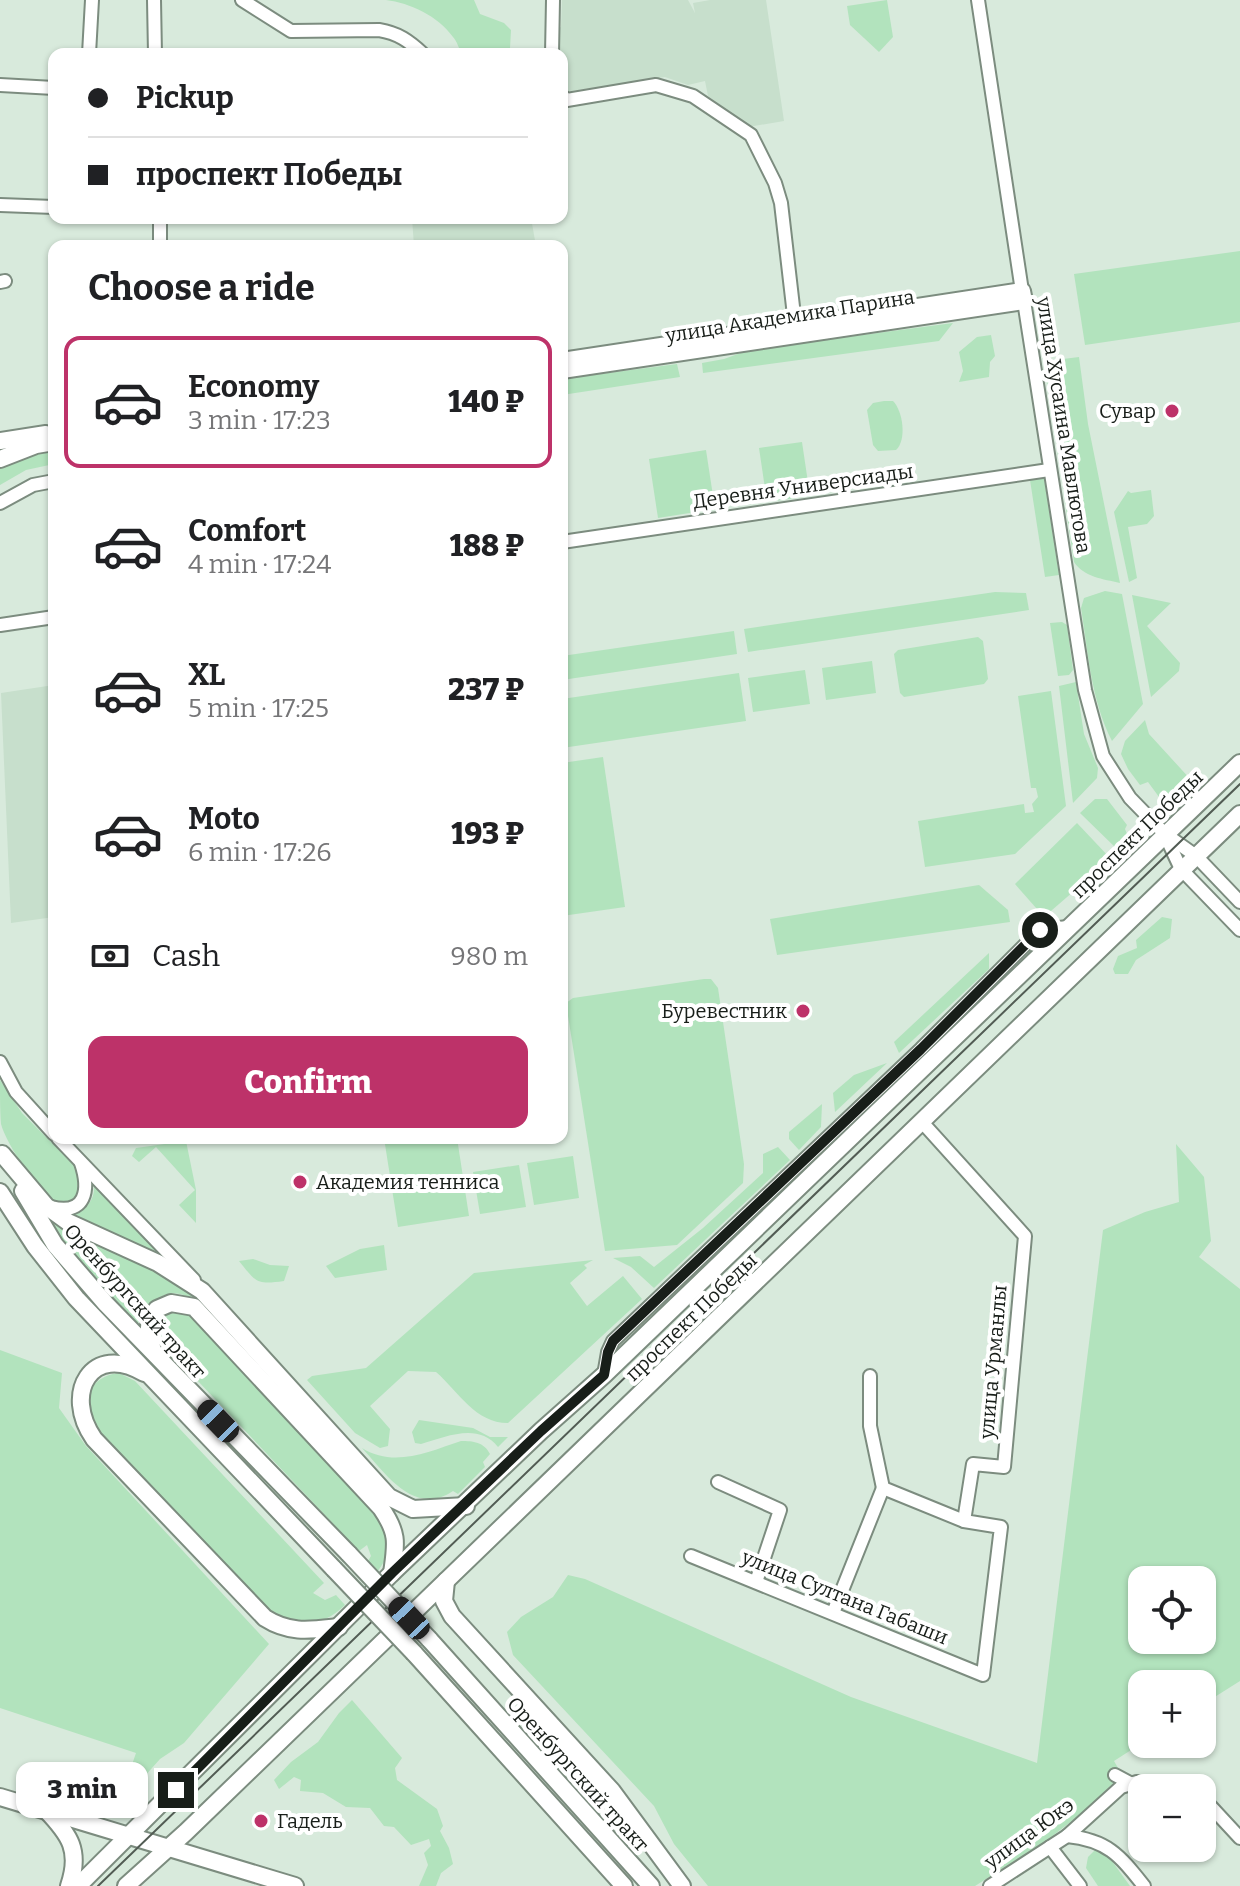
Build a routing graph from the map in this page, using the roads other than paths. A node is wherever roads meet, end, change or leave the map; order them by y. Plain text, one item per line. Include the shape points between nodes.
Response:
1 (92, 0) edge
2 (154, 0) edge
3 (242, 0) edge
4 (553, 0) edge
5 (978, 0) edge
6 (89, 48) edge
7 (155, 48) edge
8 (416, 48) edge
9 (552, 48) edge
10 (0, 85) edge
11 (48, 88) edge
12 (568, 100) edge
13 (0, 205) edge
14 (48, 207) edge
15 (1023, 296) junction
16 (796, 330) junction
17 (622, 357) junction
18 (568, 361) edge
19 (568, 369) edge
20 (48, 433) edge
21 (0, 441) edge
22 (48, 443) edge
23 (0, 459) edge
24 (1049, 470) junction
25 (48, 482) edge
26 (0, 503) edge
27 (568, 541) edge
28 (48, 618) edge
29 (0, 625) edge
30 (1240, 763) edge
31 (1240, 814) edge
32 (1165, 834) junction
33 (1196, 856) junction
34 (1181, 869) junction
35 (1240, 902) edge
36 (1068, 927) junction
37 (1240, 930) edge
38 (0, 1062) edge
39 (922, 1122) junction
40 (48, 1127) edge
41 (64, 1144) edge
42 (1, 1152) edge
43 (80, 1160) junction
44 (0, 1192) edge
45 (46, 1206) junction
46 (202, 1291) junction
47 (156, 1357) junction
48 (604, 1375) junction
49 (870, 1376) dead end
50 (153, 1380) junction
51 (718, 1482) dead end
52 (883, 1488) junction
53 (466, 1506) junction
54 (964, 1521) junction
55 (691, 1556) dead end
56 (392, 1573) junction
57 (446, 1581) junction
58 (756, 1582) junction
59 (833, 1613) junction
60 (339, 1627) junction
61 (1115, 1775) dead end
62 (1128, 1782) edge
63 (1128, 1784) edge
64 (0, 1797) edge
65 (45, 1809) junction
66 (1216, 1812) edge
67 (130, 1834) junction
68 (1067, 1836) junction
69 (1240, 1838) edge
70 (169, 1847) junction
71 (1050, 1847) junction
72 (69, 1886) edge
73 (78, 1886) edge
74 (126, 1886) edge
75 (295, 1886) edge
76 (624, 1886) edge
77 (651, 1886) edge
78 (682, 1886) edge
79 (990, 1886) edge
80 (1080, 1886) edge
81 (1144, 1886) edge

1 - 6 street
2 - 7 street
3 - 8 street via 291,31 379,30
4 - 9 street
5 - 15 street, улица Хусаина Мавлютова
10 - 11 street
12 - 16 street via 656,85 693,96 751,135 781,203
13 - 14 street
15 - 16 main road, улица Академика Парина
15 - 24 street, улица Хусаина Мавлютова
16 - 17 main road, улица Академика Парина
17 - 18 main road, улица Академика Парина
17 - 19 main road, улица Академика Парина
20 - 21 main road
22 - 23 main road
24 - 27 street, Деревня Универсиады
24 - 32 street, улица Хусаина Мавлютова via 1092,723 1120,785
25 - 26 street
28 - 29 street
30 - 32 main road, проспект Победы
31 - 33 main road, проспект Победы
32 - 33 street
32 - 34 street
32 - 36 main road, проспект Победы
33 - 34 main road, проспект Победы
33 - 35 street
34 - 37 street
34 - 39 main road, проспект Победы
36 - 48 main road, проспект Победы
36 - 48 street via 1040,930 613,1341
38 - 40 street via 16,1092
39 - 54 street, улица Урманлы via 1025,1236 1004,1467 973,1464
39 - 57 main road, проспект Победы
41 - 43 street
42 - 45 main road
42 - 47 main road, Оренбургский тракт via 55,1245
43 - 45 street via 86,1186 80,1203 62,1210
43 - 46 street
44 - 50 main road, Оренбургский тракт via 76,1298
45 - 46 main road
46 - 53 main road via 389,1497 413,1509
47 - 56 main road via 148,1335 153,1314 171,1303 194,1307 390,1520 397,1538
47 - 77 main road, Оренбургский тракт, bridge via 429,1639
48 - 53 main road, проспект Победы
49 - 52 street via 870,1426
50 - 60 main road via 125,1365 106,1365 90,1374 79,1405 94,1439 265,1618 294,1631
50 - 76 main road, Оренбургский тракт, bridge via 414,1653
51 - 58 street via 780,1510
52 - 54 street
52 - 59 street
53 - 56 main road, проспект Победы
54 - 59 street, улица Султана Габаши via 1001,1527 983,1675
55 - 58 street, улица Султана Габаши
56 - 60 main road, проспект Победы
57 - 70 main road, проспект Победы
57 - 78 main road via 444,1601 452,1616 612,1791
58 - 59 street, улица Султана Габаши
60 - 67 main road, проспект Победы
61 - 62 street
63 - 68 street, улица Юкэ
64 - 65 main road
65 - 67 main road
65 - 72 main road via 72,1844
66 - 69 street
67 - 70 main road
67 - 73 main road, проспект Победы
68 - 71 street, улица Юкэ
68 - 81 street via 1117,1853
70 - 74 main road, проспект Победы
70 - 75 main road
71 - 79 street, улица Юкэ
71 - 80 street

